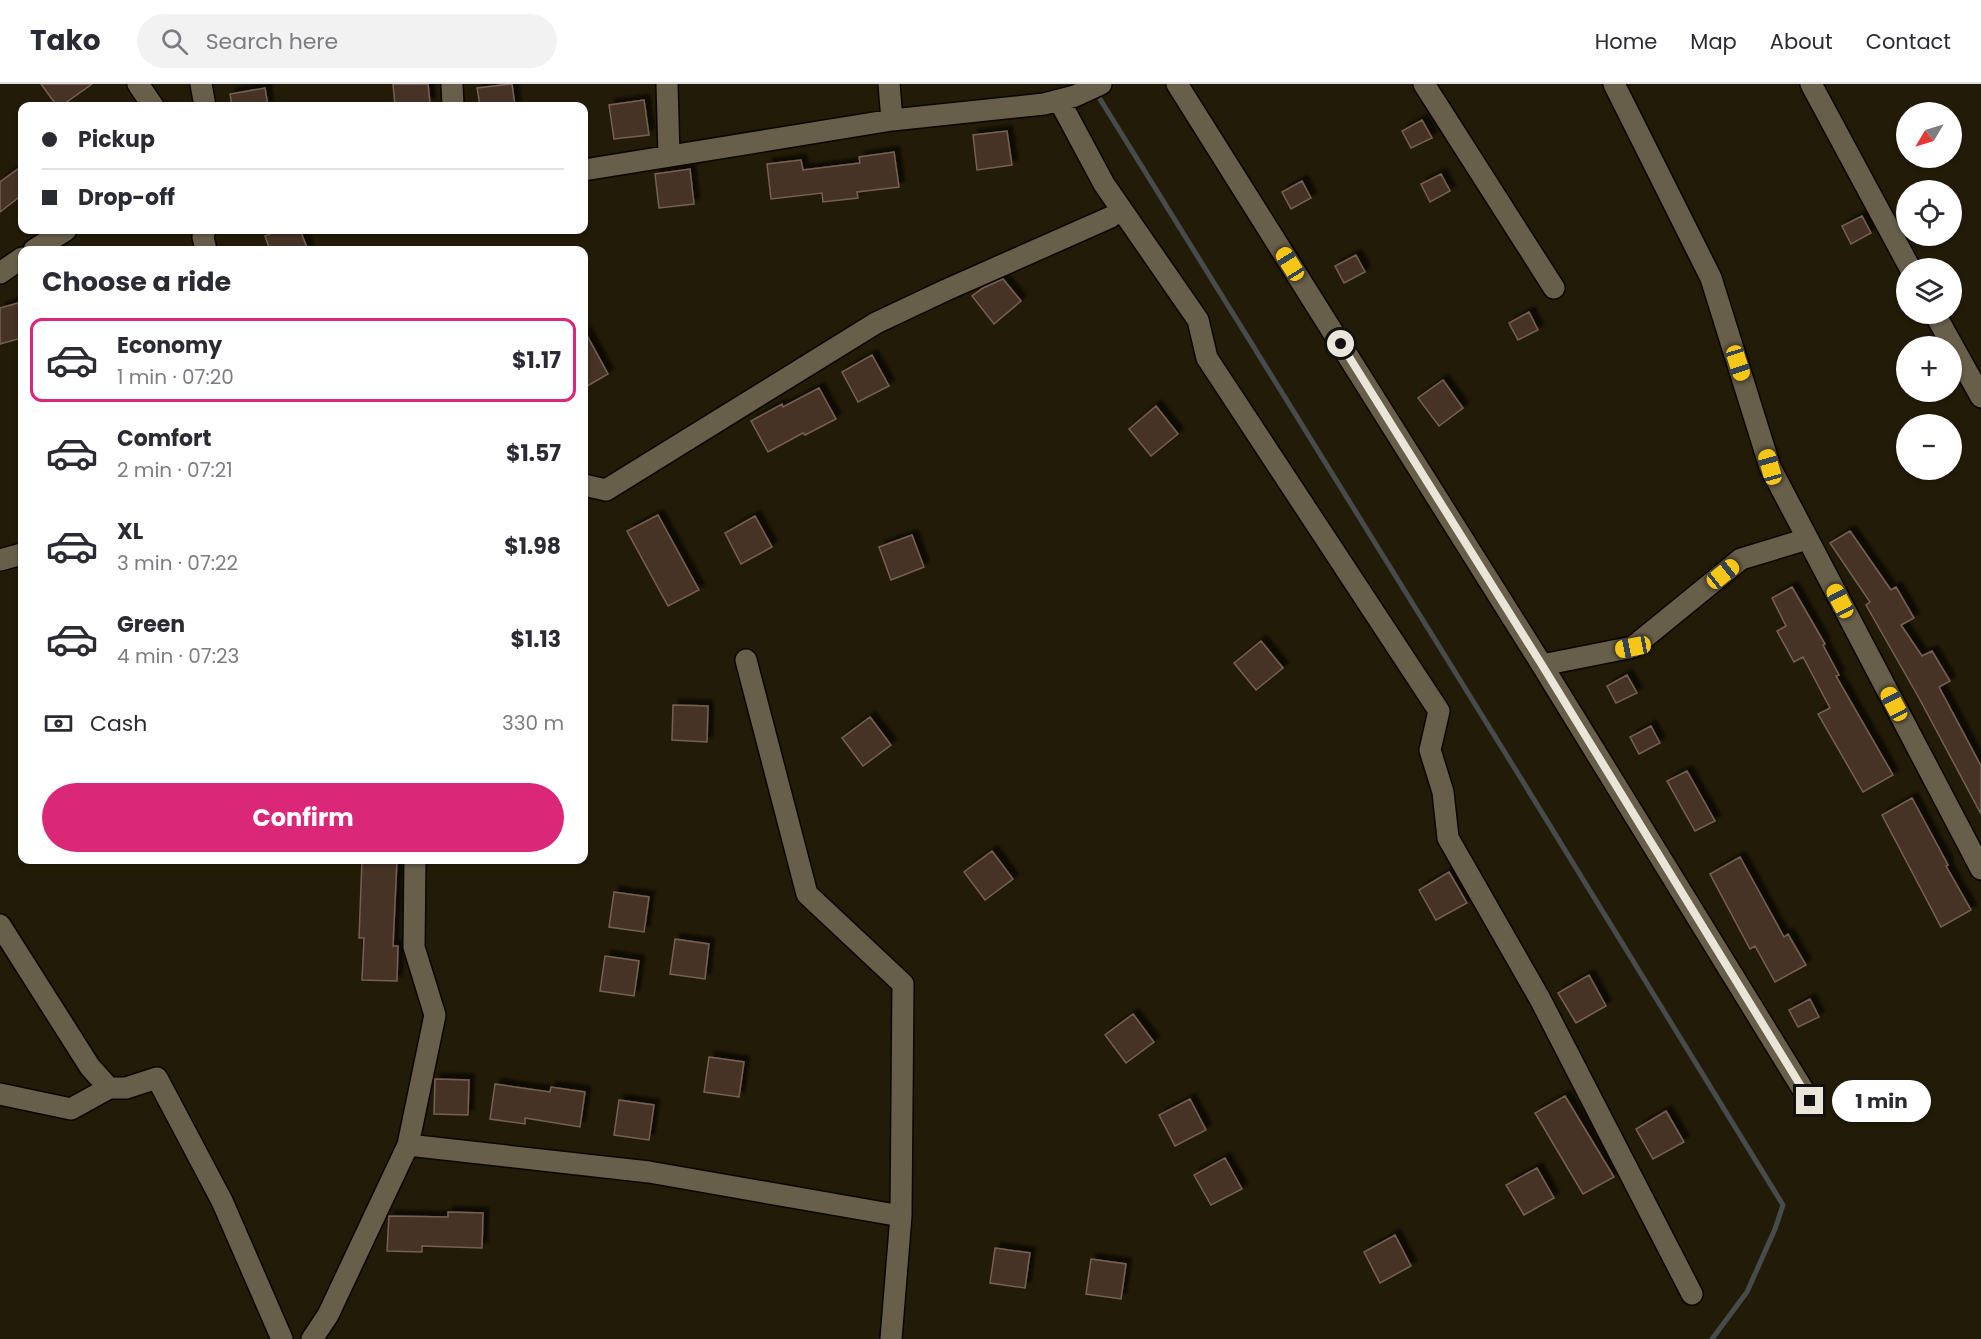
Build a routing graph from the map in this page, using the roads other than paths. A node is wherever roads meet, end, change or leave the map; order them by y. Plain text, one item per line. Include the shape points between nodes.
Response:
1 (138, 84) edge
2 (201, 84) edge
3 (452, 84) edge
4 (667, 84) edge
5 (889, 84) edge
6 (1101, 84) edge
7 (1177, 84) edge
8 (1424, 84) edge
9 (1614, 84) edge
10 (1811, 84) edge
11 (1059, 100) junction
12 (150, 102) edge
13 (204, 102) edge
14 (453, 102) edge
15 (892, 120) junction
16 (669, 156) junction
17 (588, 169) edge
18 (1112, 217) dead end
19 (60, 234) edge
20 (40, 246) edge
21 (1905, 258) edge
22 (18, 261) edge
23 (0, 273) edge
24 (1554, 288) dead end
25 (1941, 324) edge
26 (1981, 397) edge
27 (588, 485) edge
28 (1807, 540) junction
29 (18, 555) edge
30 (0, 560) edge
31 (746, 660) dead end
32 (1542, 665) junction
33 (415, 864) edge
34 (1981, 869) edge
35 (0, 925) edge
36 (109, 1088) junction
37 (0, 1094) edge
38 (1810, 1101) dead end
39 (408, 1145) junction
40 (901, 1216) junction
41 (1692, 1294) dead end
42 (282, 1339) edge
43 (312, 1339) edge
44 (891, 1339) edge

1 - 12 street
2 - 13 street
3 - 14 street
4 - 16 street
5 - 15 street
6 - 11 street
7 - 32 street
8 - 24 street
9 - 28 street via 1711,278 1770,467
10 - 21 street
11 - 15 street
11 - 41 street via 1104,184 1198,320 1207,358 1439,711 1430,750 1443,792 1448,838 1540,999
15 - 16 street
16 - 17 street
18 - 27 street via 876,323 606,490
19 - 20 street
22 - 23 street
25 - 26 street
28 - 32 street via 1742,559 1633,647
28 - 34 street
29 - 30 street
31 - 40 street via 807,894 903,984
32 - 38 street
33 - 39 street via 414,947 435,1015
35 - 36 street via 90,1067
36 - 37 street via 71,1109
36 - 42 street via 126,1088 157,1078 222,1201
39 - 40 street via 649,1172
39 - 43 street via 328,1315
40 - 44 street

